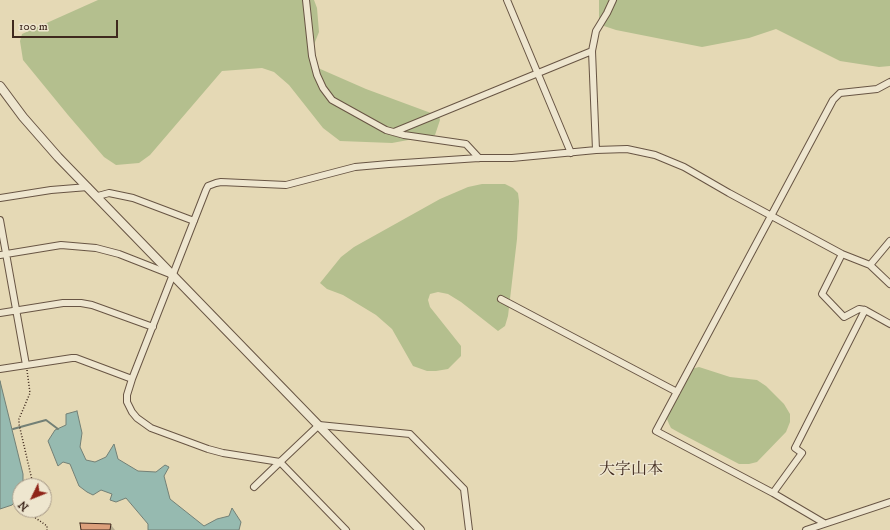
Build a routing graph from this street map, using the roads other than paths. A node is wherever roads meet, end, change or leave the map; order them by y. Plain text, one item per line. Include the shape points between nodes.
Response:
1 (306, 0) edge
2 (507, 0) edge
3 (613, 0) edge
4 (592, 51) junction
5 (538, 73) junction
6 (890, 82) edge
7 (0, 86) edge
8 (394, 132) junction
9 (596, 150) junction
10 (572, 153) junction
11 (479, 158) junction
12 (88, 187) junction
13 (98, 196) junction
14 (0, 198) edge
15 (771, 216) junction
16 (0, 220) edge
17 (194, 221) junction
18 (890, 241) edge
19 (3, 254) edge
20 (842, 254) junction
21 (870, 265) junction
22 (173, 275) junction
23 (890, 284) edge
24 (501, 300) dead end
25 (16, 310) junction
26 (865, 310) junction
27 (0, 313) edge
28 (890, 324) edge
29 (153, 327) junction
30 (26, 365) junction
31 (0, 369) edge
32 (132, 379) junction
33 (677, 392) junction
34 (319, 426) junction
35 (280, 462) junction
36 (254, 487) dead end
37 (773, 493) junction
38 (890, 502) edge
39 (824, 523) junction
40 (346, 530) edge
41 (420, 530) edge
42 (469, 530) edge
43 (806, 530) edge

1 - 8 street via 312,56 323,88 332,100
2 - 5 street
3 - 4 street via 596,31
4 - 5 street
4 - 9 street
5 - 8 street
5 - 10 street
6 - 15 street via 877,88 840,93 833,100
7 - 12 street via 38,134
8 - 11 street via 466,144
9 - 10 street
9 - 15 street via 627,149 655,155 684,167
10 - 11 street
11 - 17 street via 355,168 286,185 221,182 208,186
12 - 13 street
12 - 14 street
13 - 17 street via 109,192 133,198
13 - 22 street
15 - 20 street
15 - 33 street
16 - 19 street
17 - 22 street
18 - 21 street
19 - 22 street via 61,245 96,248 120,254
19 - 25 street
20 - 21 street
20 - 26 street via 822,294 844,317 858,309
21 - 23 street
22 - 29 street
22 - 34 street
24 - 33 street
25 - 27 street
25 - 29 street via 81,303
25 - 30 street
26 - 28 street
26 - 37 street via 795,448 802,453
29 - 32 street
30 - 31 street
30 - 32 street via 76,358
32 - 35 street via 127,395 129,408 137,418 151,428 208,449
33 - 37 street via 656,431
34 - 35 street
34 - 41 street
34 - 42 street via 410,434 464,489
35 - 36 street
35 - 40 street
37 - 39 street
38 - 39 street
39 - 43 street

